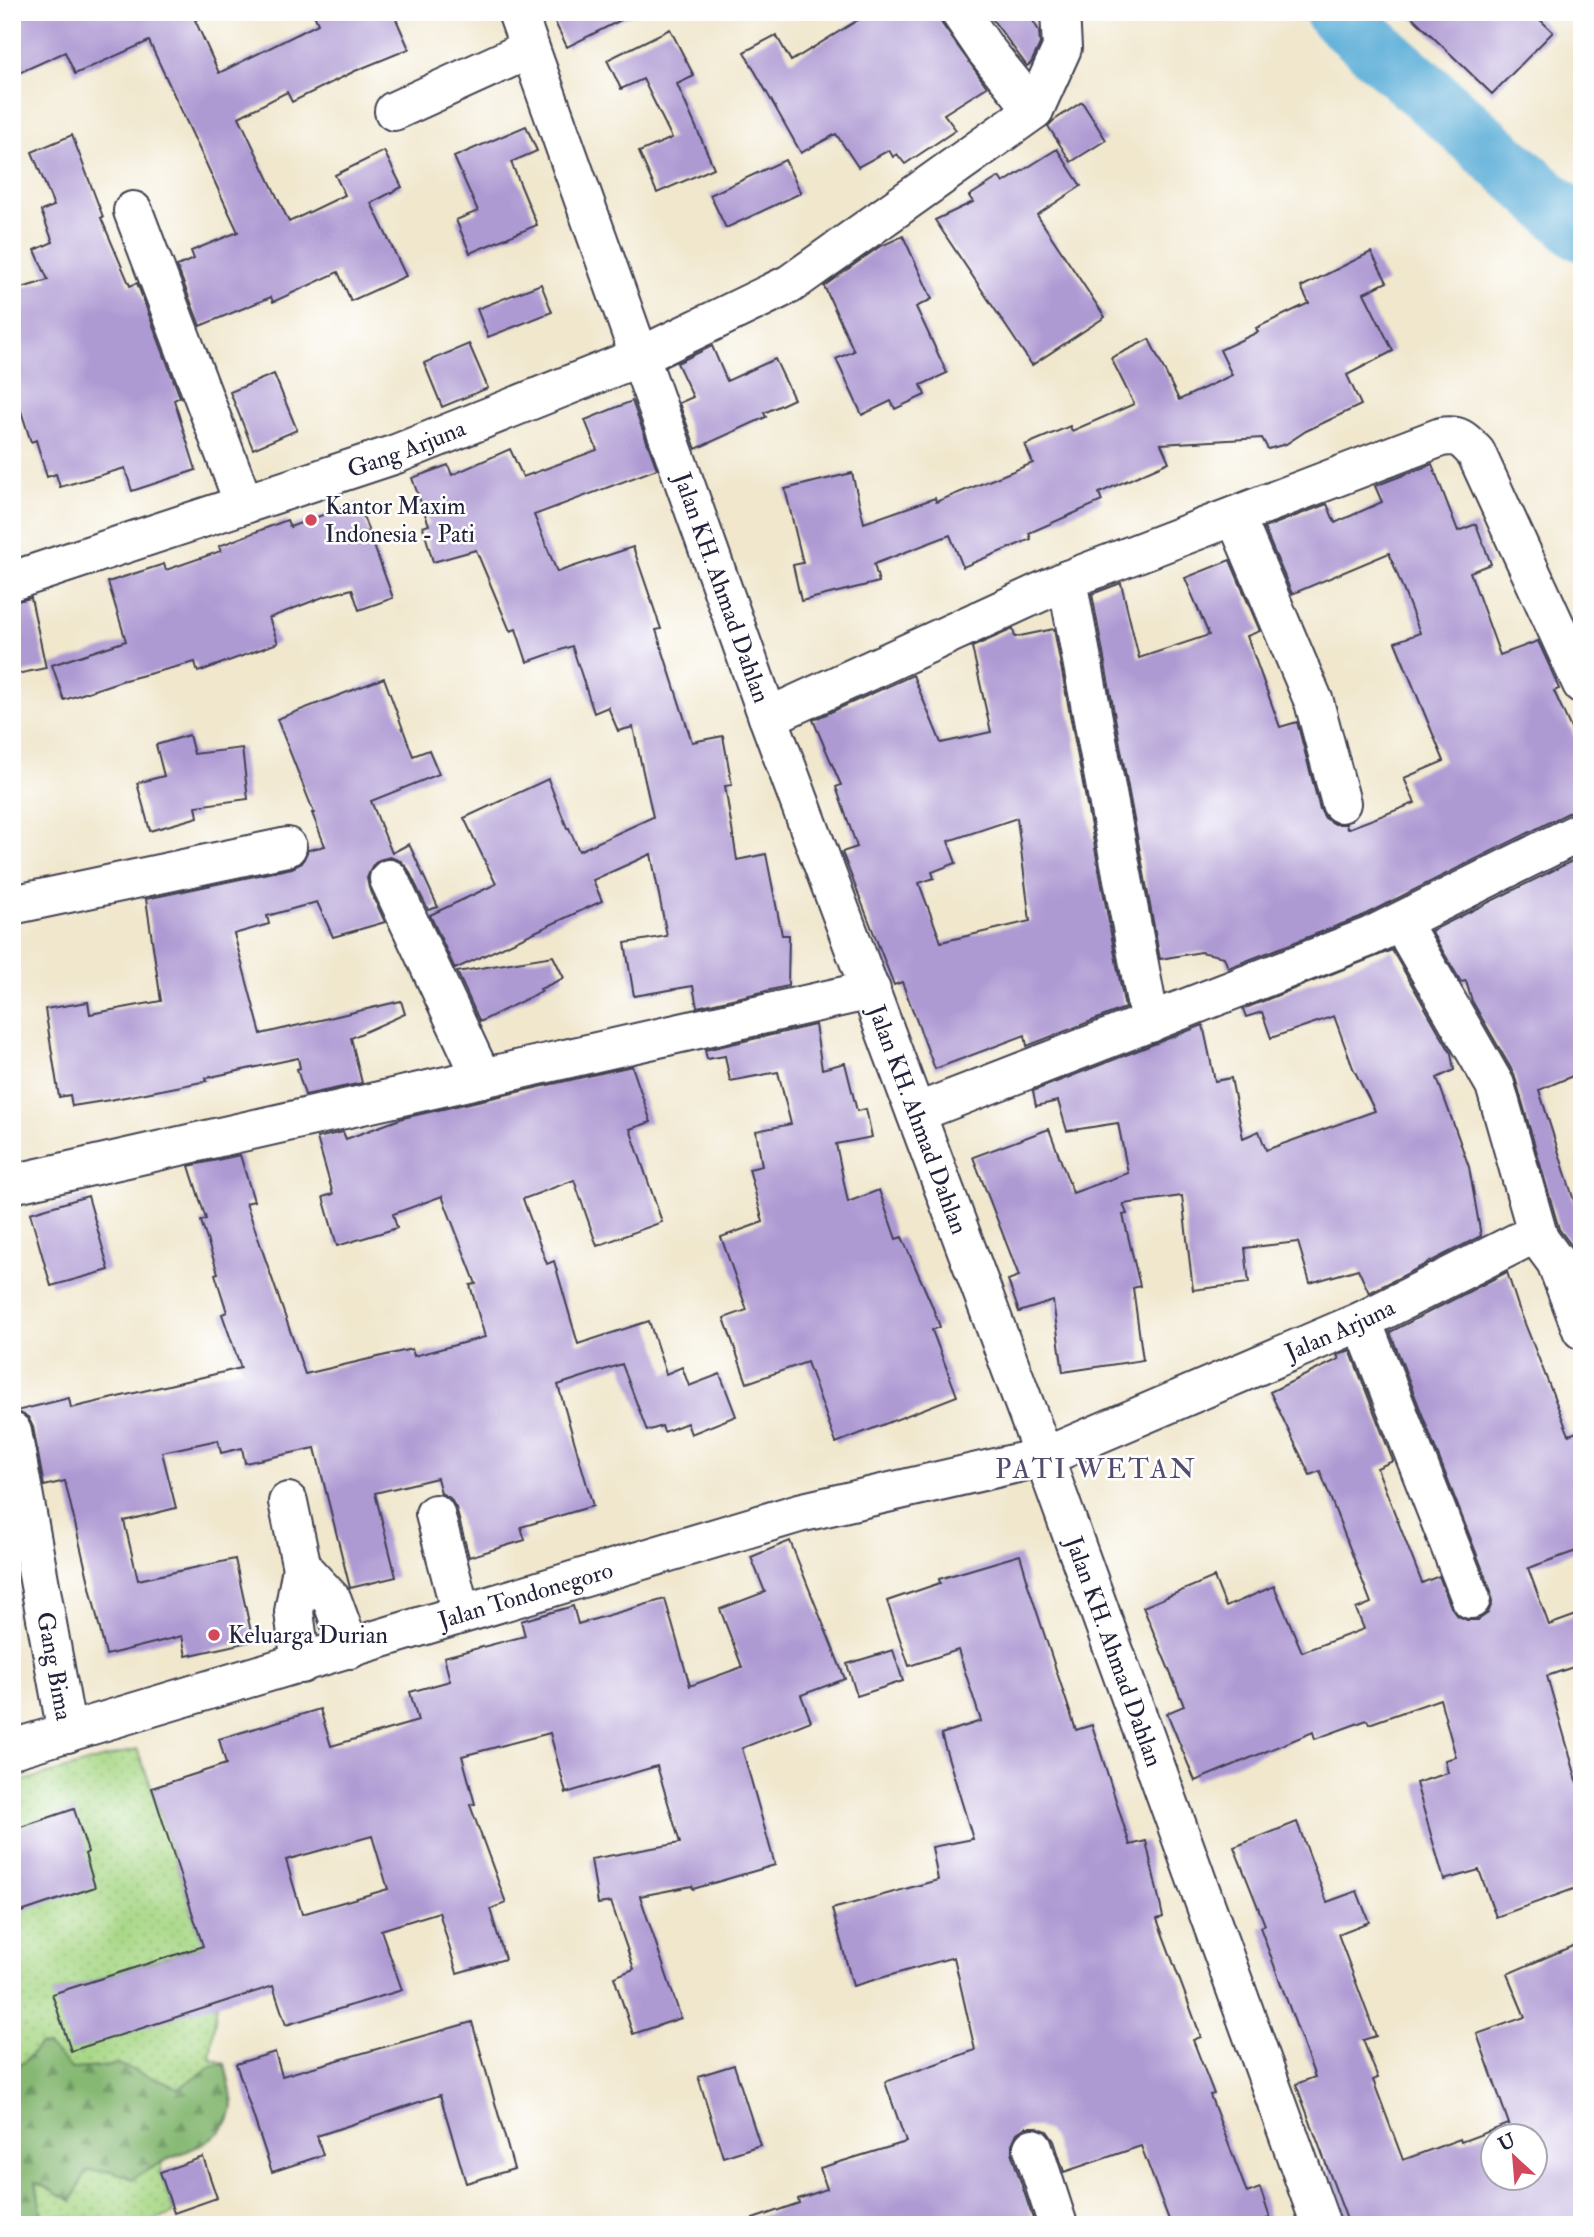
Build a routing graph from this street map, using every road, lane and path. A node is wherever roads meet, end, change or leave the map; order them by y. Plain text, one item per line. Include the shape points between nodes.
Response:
1 (517, 12) edge
2 (960, 12) edge
3 (1060, 12) edge
4 (530, 49) junction
5 (1034, 110) junction
6 (394, 111) dead end
7 (133, 211) dead end
8 (639, 357) junction
9 (244, 504) junction
10 (1235, 516) junction
11 (1067, 580) junction
12 (12, 581) edge
13 (1582, 684) edge
14 (768, 718) junction
15 (1341, 803) dead end
16 (1582, 831) edge
17 (286, 847) dead end
18 (390, 879) dead end
19 (12, 905) edge
20 (1401, 922) junction
21 (871, 990) junction
22 (1150, 1023) junction
23 (482, 1078) junction
24 (915, 1113) junction
25 (12, 1184) edge
26 (1539, 1239) junction
27 (1362, 1321) junction
28 (1582, 1330) edge
29 (12, 1432) edge
30 (1044, 1457) junction
31 (288, 1502) dead end
32 (435, 1514) dead end
33 (302, 1568) junction
34 (1471, 1599) dead end
35 (461, 1614) junction
36 (350, 1649) junction
37 (301, 1664) junction
38 (67, 1733) junction
39 (12, 1749) edge
40 (1033, 2148) dead end
41 (1058, 2225) edge
42 (1321, 2225) edge

1 - 4 street, Jalan KH. Ahmad Dahlan
2 - 5 street
3 - 5 street via 1062,48
4 - 6 street
4 - 8 street, Jalan KH. Ahmad Dahlan
5 - 8 street, Gang Arjuna via 790,284
7 - 9 street
8 - 9 street, Gang Arjuna via 396,454
8 - 14 street, Jalan KH. Ahmad Dahlan
9 - 12 street, Gang Arjuna
10 - 11 street
10 - 13 street via 1453,435 1476,453
10 - 15 street via 1314,702
11 - 14 street
11 - 22 street
14 - 21 street, Jalan KH. Ahmad Dahlan
16 - 20 street
17 - 19 street
18 - 23 street
20 - 22 street
20 - 26 street via 1495,1085
21 - 23 street
21 - 24 street, Jalan KH. Ahmad Dahlan
22 - 24 street
23 - 25 street
24 - 30 street, Jalan KH. Ahmad Dahlan
26 - 27 street, Jalan Arjuna via 1526,1238
26 - 28 street via 1556,1262
27 - 30 street, Jalan Arjuna
27 - 34 street
29 - 38 street, Gang Bima
30 - 35 street, Jalan Tondonegoro via 799,1513
30 - 42 street, Jalan KH. Ahmad Dahlan
31 - 33 street
32 - 35 street
33 - 36 street via 332,1600
33 - 37 street via 294,1612
35 - 36 street, Jalan Tondonegoro
36 - 37 street, Jalan Tondonegoro
37 - 38 street, Jalan Tondonegoro
38 - 39 street, Jalan Tondonegoro
40 - 41 street

